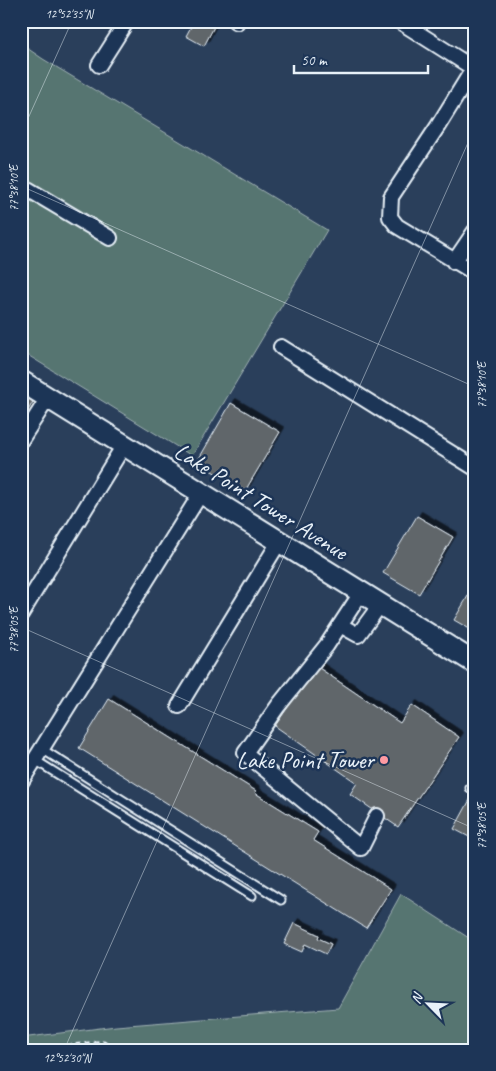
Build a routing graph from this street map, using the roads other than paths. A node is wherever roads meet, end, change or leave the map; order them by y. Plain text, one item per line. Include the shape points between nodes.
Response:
1 (127, 21) edge
2 (398, 21) edge
3 (99, 65) dead end
4 (474, 67) edge
5 (21, 185) edge
6 (475, 231) edge
7 (110, 238) dead end
8 (454, 262) junction
9 (475, 273) edge
10 (281, 347) dead end
11 (21, 381) edge
12 (48, 398) junction
13 (21, 440) edge
14 (124, 445) junction
15 (475, 468) edge
16 (202, 493) junction
17 (279, 542) junction
18 (360, 593) junction
19 (380, 604) junction
20 (21, 614) edge
21 (340, 625) junction
22 (475, 663) edge
23 (179, 706) dead end
24 (38, 755) junction
25 (21, 782) edge
26 (377, 816) dead end
27 (252, 896) dead end
28 (281, 900) dead end

1 - 3 street
2 - 4 street
4 - 8 street via 391,197 390,217 396,226
5 - 7 street
6 - 8 street
8 - 9 street
10 - 15 street
11 - 12 street, Lake Point Tower Avenue
12 - 13 street
12 - 14 street, Lake Point Tower Avenue
14 - 16 street, Lake Point Tower Avenue
14 - 20 street
16 - 17 street, Lake Point Tower Avenue
16 - 24 street
17 - 18 street, Lake Point Tower Avenue
17 - 23 street
18 - 19 street, Lake Point Tower Avenue
18 - 21 street
19 - 21 street via 358,635
19 - 22 street, Lake Point Tower Avenue
21 - 26 street via 245,753 362,848
24 - 25 street
24 - 27 lane
24 - 28 lane

